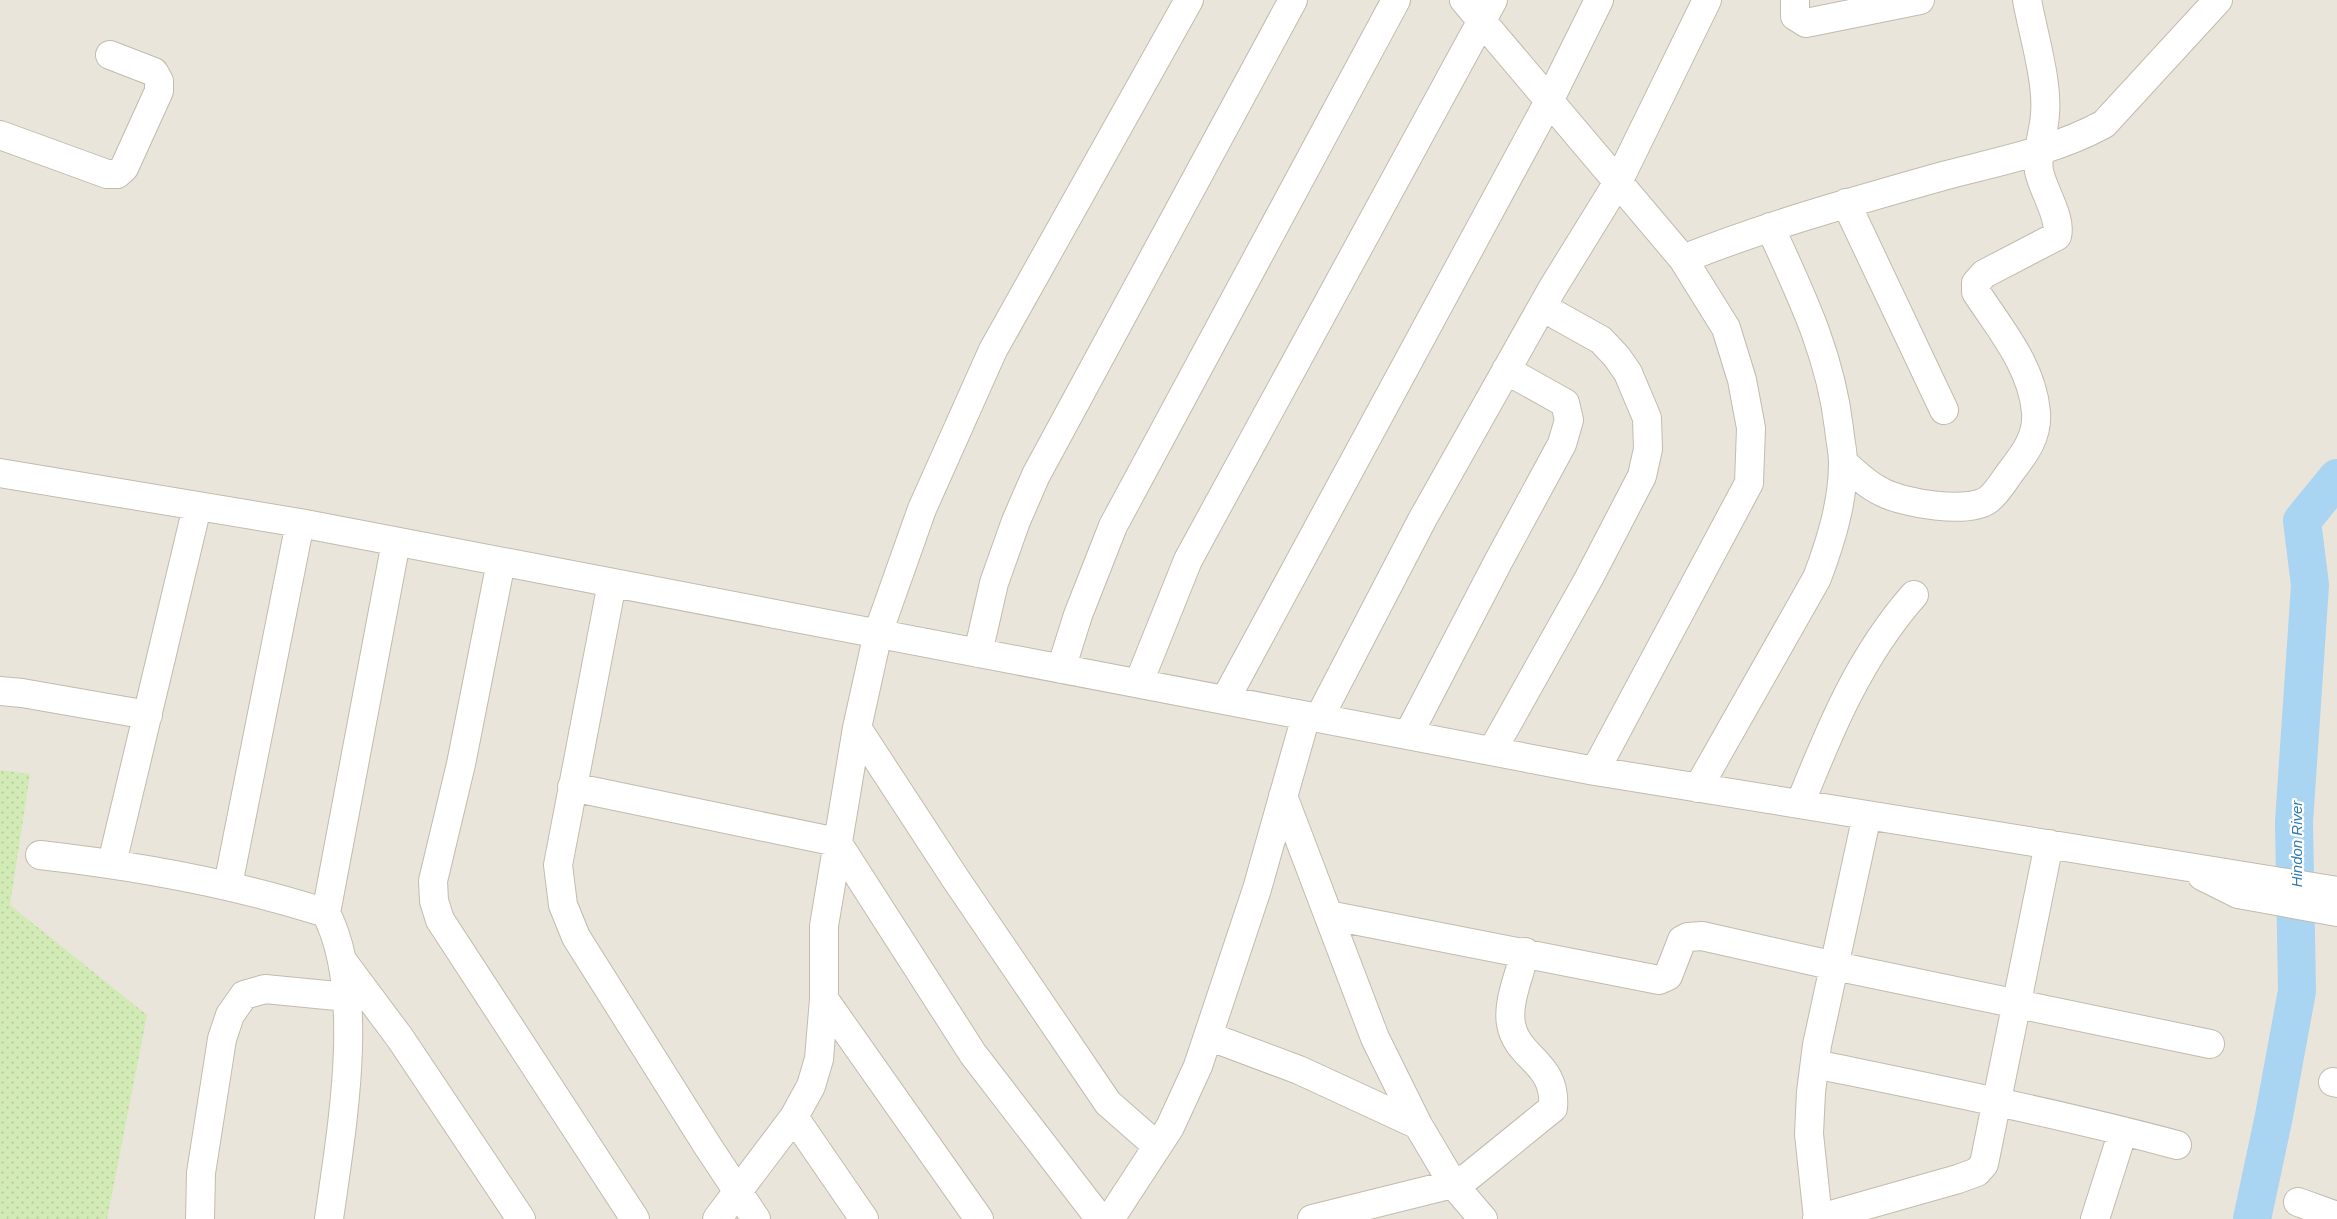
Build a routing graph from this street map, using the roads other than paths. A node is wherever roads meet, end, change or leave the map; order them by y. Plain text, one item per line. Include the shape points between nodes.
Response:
1 (1189, 0) edge
2 (1292, 0) edge
3 (1396, 0) edge
4 (1464, 0) edge
5 (1599, 0) edge
6 (1707, 0) edge
7 (1795, 0) edge
8 (1920, 0) edge
9 (2027, 0) edge
10 (2218, 0) edge
11 (1487, 11) edge
12 (110, 55) dead end
13 (1548, 103) junction
14 (0, 135) edge
15 (2038, 150) junction
16 (1618, 182) junction
17 (1846, 203) junction
18 (1770, 227) junction
19 (1683, 259) junction
20 (1542, 307) junction
21 (1506, 370) junction
22 (1944, 410) dead end
23 (1843, 462) junction
24 (0, 473) edge
25 (197, 507) junction
26 (300, 523) junction
27 (396, 542) junction
28 (501, 562) junction
29 (612, 583) junction
30 (1914, 595) dead end
31 (878, 633) junction
32 (978, 653) junction
33 (1061, 669) junction
34 (1139, 682) junction
35 (0, 691) edge
36 (1225, 700) junction
37 (148, 715) junction
38 (1312, 717) junction
39 (857, 728) junction
40 (1408, 735) junction
41 (1492, 751) junction
42 (1595, 771) junction
43 (572, 787) junction
44 (1698, 788) junction
45 (1283, 796) junction
46 (1800, 804) junction
47 (1867, 815) junction
48 (837, 842) junction
49 (2049, 844) junction
50 (40, 855) dead end
51 (112, 863) junction
52 (2235, 883) junction
53 (228, 885) junction
54 (2337, 891) edge
55 (2337, 912) edge
56 (326, 913) junction
57 (1328, 915) junction
58 (1525, 952) junction
59 (343, 962) junction
60 (1835, 966) junction
61 (347, 997) junction
62 (824, 999) junction
63 (2016, 1004) junction
64 (1208, 1036) junction
65 (2210, 1044) dead end
66 (1815, 1064) junction
67 (1997, 1101) junction
68 (794, 1117) junction
69 (1418, 1125) junction
70 (2123, 1131) junction
71 (2177, 1145) dead end
72 (1157, 1146) junction
73 (1453, 1184) junction
74 (739, 1192) junction
75 (2298, 1202) dead end
76 (1115, 1216) edge
77 (2337, 1216) edge
78 (200, 1219) edge
79 (329, 1219) edge
80 (521, 1219) edge
81 (635, 1219) edge
82 (717, 1219) edge
83 (756, 1219) edge
84 (864, 1219) edge
85 (979, 1219) edge
86 (1312, 1219) edge
87 (1483, 1219) edge
88 (1818, 1219) edge
89 (2095, 1219) edge

1 - 31 street via 993,350 922,509
2 - 32 street via 1036,474 994,583
3 - 33 street via 1113,526
4 - 11 street
5 - 13 street
6 - 16 street
7 - 8 street via 1795,16 1806,22
9 - 15 street via 2044,86 2045,114
10 - 15 street via 2104,124
11 - 13 street
11 - 34 street via 1188,560
12 - 14 street via 154,72 159,81 155,100 124,168 117,174 107,174
13 - 16 street
13 - 36 street
15 - 17 street
15 - 23 street via 2039,170 2059,221 2057,236 1984,274 1976,283 1976,292 2024,367 2030,382 2036,413 2035,432 2026,452 1988,500 1973,506 1956,507 1884,493
16 - 19 street
16 - 20 street
17 - 18 street
17 - 22 street
18 - 19 street
18 - 23 street via 1815,326 1827,365
19 - 42 street via 1726,328 1742,380 1751,428 1750,483
20 - 21 street
20 - 41 street via 1601,340 1617,356 1647,418 1648,449 1638,484
21 - 38 street
21 - 40 street via 1564,403 1569,420 1562,444
23 - 44 street via 1838,513 1817,578
24 - 25 street
25 - 26 street
25 - 37 street
26 - 27 street
26 - 53 street
27 - 28 street
27 - 56 street
28 - 29 street
28 - 81 street via 461,764 433,881 434,901 440,920
29 - 31 street
29 - 43 street
30 - 46 street via 1877,641 1852,684
31 - 32 street
31 - 39 street
32 - 33 street
33 - 34 street
34 - 36 street
35 - 37 street
36 - 38 street
37 - 51 street
38 - 40 street
38 - 45 street
39 - 48 street
39 - 72 street via 1108,1103
40 - 41 street
41 - 42 street
42 - 44 street
43 - 48 street
43 - 74 street via 558,864 562,905 576,937
44 - 46 street
45 - 57 street
45 - 64 street via 1257,889
46 - 47 street
47 - 49 street
47 - 60 street
48 - 62 street via 824,926
48 - 76 street via 973,1054
49 - 52 street via 2182,864
49 - 63 street
50 - 51 street
51 - 53 street
52 - 54 street
52 - 55 street
53 - 56 street
56 - 59 street
57 - 58 street
57 - 69 street via 1375,1038
58 - 60 street via 1659,980 1668,976 1682,940 1702,936
58 - 73 street via 1511,1008 1511,1025 1517,1039 1550,1080 1554,1093 1553,1108 1468,1177
59 - 61 street
59 - 80 street via 400,1038
60 - 63 street
60 - 66 street
61 - 78 street via 265,989 244,996 230,1015 222,1039 201,1173
61 - 79 street via 346,1088
62 - 68 street via 819,1058 811,1086
62 - 85 street
63 - 65 street
63 - 67 street
64 - 69 street via 1299,1070
64 - 72 street via 1170,1127
66 - 67 street
66 - 88 street via 1809,1134
67 - 70 street
67 - 88 street via 1984,1164 1977,1172
68 - 74 street
68 - 84 street
69 - 73 street
70 - 71 street
70 - 89 street
72 - 76 street
73 - 86 street
73 - 87 street
74 - 82 street
74 - 83 street
75 - 77 street

